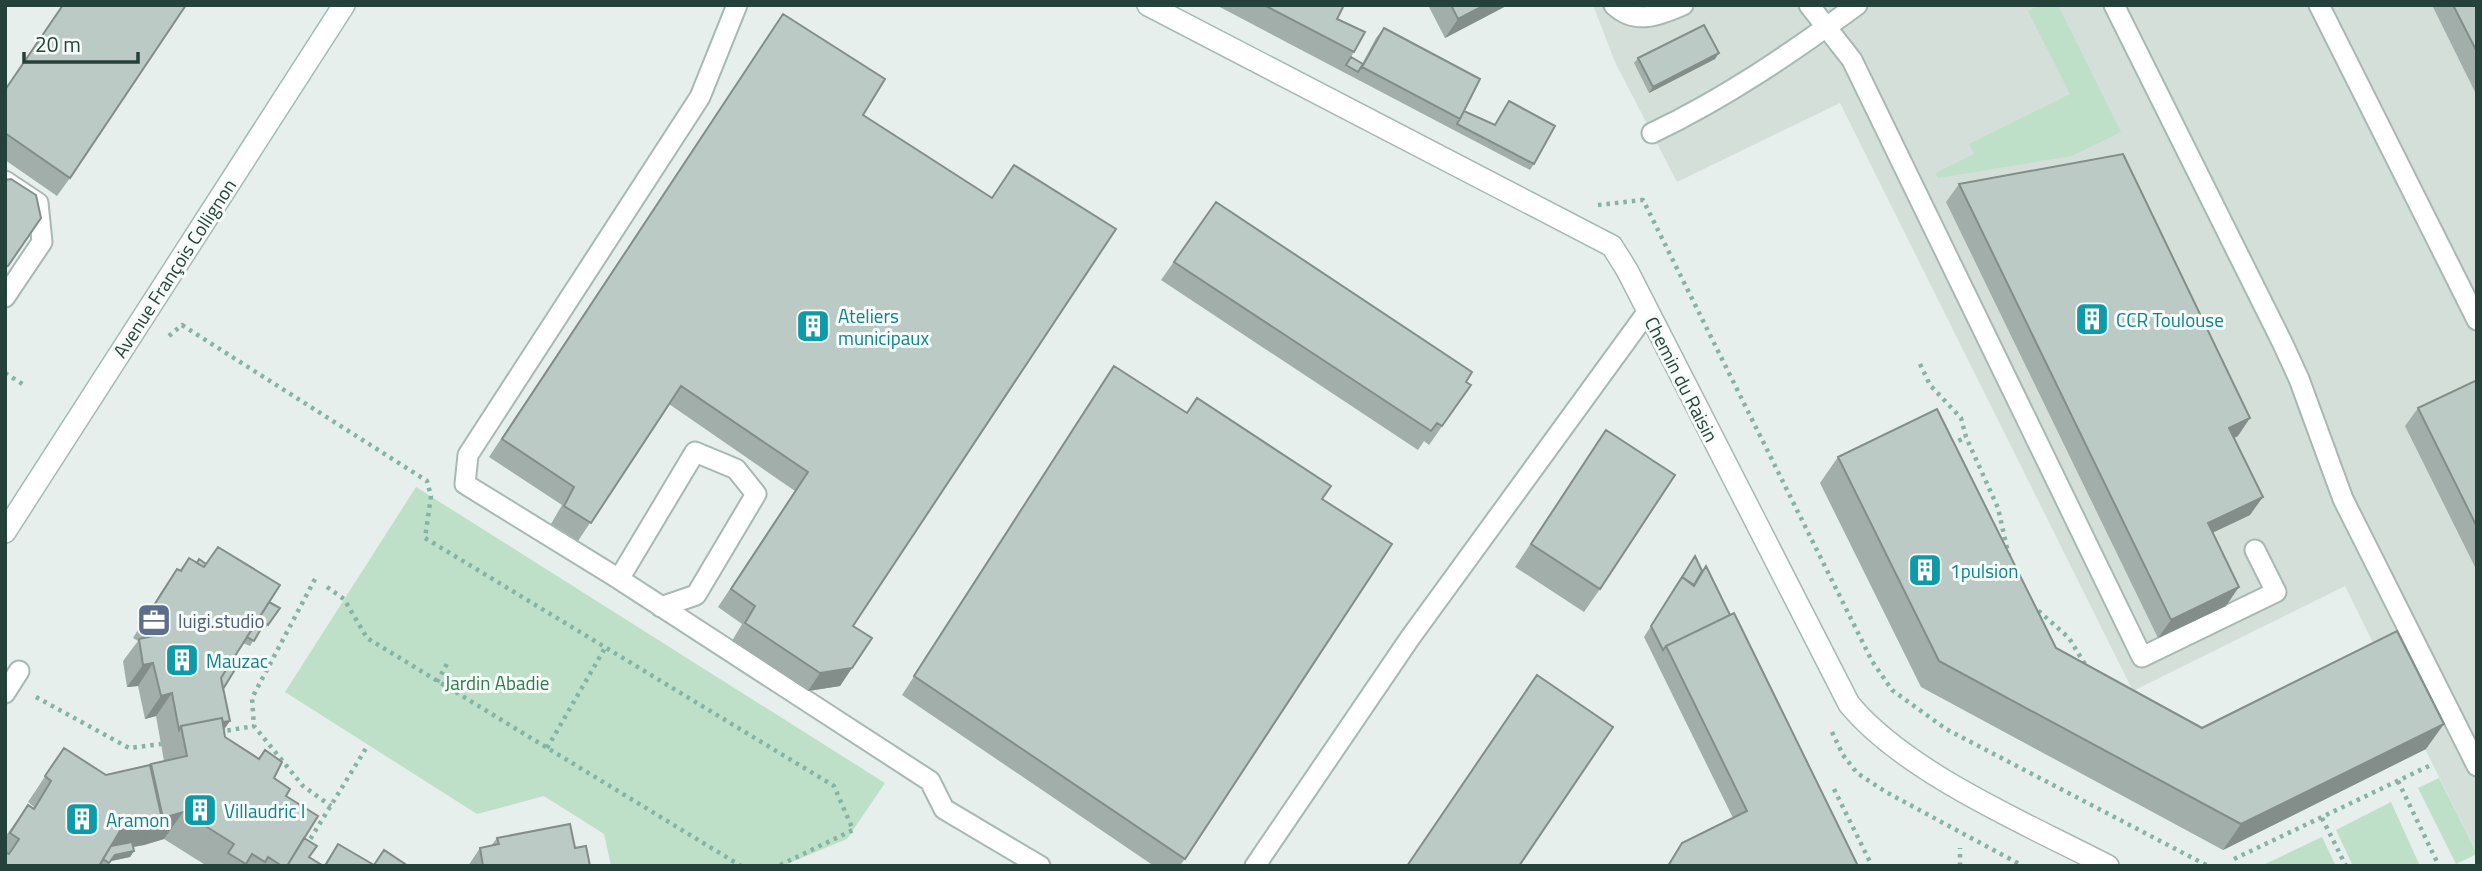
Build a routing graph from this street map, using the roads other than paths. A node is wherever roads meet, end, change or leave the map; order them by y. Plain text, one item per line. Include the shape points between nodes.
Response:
1 (344, 5) edge
2 (737, 5) edge
3 (1149, 5) edge
4 (1614, 5) edge
5 (1683, 5) edge
6 (1809, 5) edge
7 (1857, 5) edge
8 (2115, 5) edge
9 (2319, 5) edge
10 (1828, 26) junction
11 (1652, 133) dead end
12 (5, 181) edge
13 (5, 297) edge
14 (1648, 311) junction
15 (2477, 320) edge
16 (5, 532) edge
17 (2255, 550) dead end
18 (619, 579) junction
19 (661, 607) junction
20 (2477, 766) edge
21 (1040, 866) edge
22 (1255, 866) edge
23 (2108, 866) edge

1 - 16 street, Avenue François Collignon
2 - 18 lane via 700,97 468,455 465,484
3 - 14 street, Chemin du Raisin via 1612,246
4 - 5 lane via 1625,16 1643,19
6 - 10 lane
7 - 10 lane
8 - 20 lane via 2288,354 2343,499
9 - 15 lane
10 - 11 lane via 1724,97
10 - 17 lane via 1867,89 2142,657 2276,592
12 - 13 lane via 38,204 42,242
14 - 22 lane via 1410,638
14 - 23 street, Chemin du Raisin via 1834,678 1868,727 1905,756
18 - 19 lane
18 - 19 lane via 695,452 736,469 756,494 696,596
19 - 21 lane via 929,781 944,809

